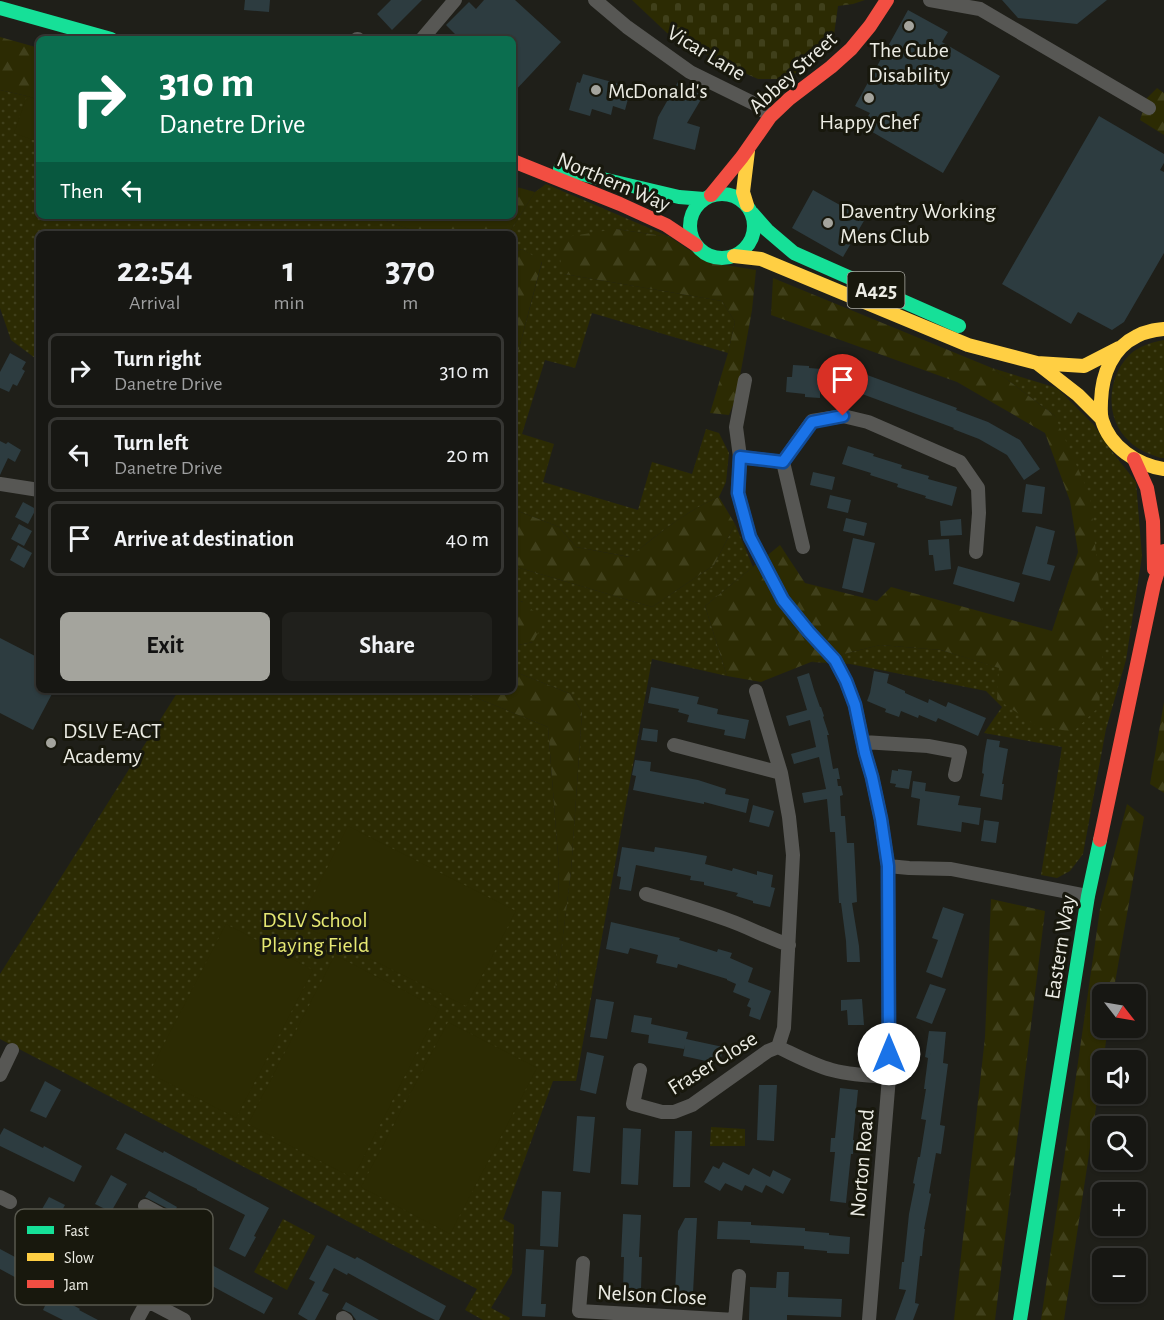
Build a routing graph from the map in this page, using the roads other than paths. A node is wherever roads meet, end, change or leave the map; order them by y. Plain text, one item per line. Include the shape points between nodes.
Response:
1 (455, 0) edge
2 (595, 0) edge
3 (887, 0) edge
4 (930, 0) edge
5 (0, 8) edge
6 (100, 36) edge
7 (425, 36) edge
8 (1149, 108) dead end
9 (770, 116) junction
10 (748, 148) junction
11 (516, 161) edge
12 (516, 161) edge
13 (708, 197) junction
14 (749, 209) junction
15 (696, 245) junction
16 (734, 256) junction
17 (1162, 327) edge
18 (1119, 348) junction
19 (1010, 355) junction
20 (1037, 363) junction
21 (745, 380) dead end
22 (1102, 419) junction
23 (740, 457) junction
24 (1134, 459) junction
25 (783, 462) junction
26 (1164, 469) edge
27 (0, 484) edge
28 (36, 490) edge
29 (802, 547) dead end
30 (1164, 551) edge
31 (976, 552) dead end
32 (1154, 584) junction
33 (756, 691) dead end
34 (863, 742) junction
35 (674, 745) dead end
36 (781, 773) junction
37 (955, 775) dead end
38 (888, 866) junction
39 (646, 894) dead end
40 (1088, 896) junction
41 (789, 945) junction
42 (778, 1047) junction
43 (12, 1050) dead end
44 (640, 1070) dead end
45 (0, 1074) edge
46 (889, 1077) junction
47 (145, 1206) dead end
48 (150, 1209) edge
49 (584, 1263) dead end
50 (739, 1276) dead end
51 (146, 1305) edge
52 (156, 1305) edge
53 (137, 1320) edge
54 (184, 1320) edge
55 (735, 1320) edge
56 (869, 1320) edge
57 (1020, 1320) edge

1 - 7 street
2 - 9 street, Vicar Lane via 690,72 755,104
3 - 9 main road, Abbey Street via 851,49
4 - 8 street via 980,9
5 - 6 main road
9 - 10 main road, Abbey Street
10 - 13 main road, Abbey Street
10 - 14 main road, Abbey Street via 743,192
11 - 13 main road, Northern Way via 679,197
12 - 15 main road, Northern Way via 666,225
13 - 14 main road via 733,195
13 - 15 main road via 692,215 690,227
14 - 16 main road via 753,232 743,250
14 - 19 main road, A425 via 794,253 974,332
15 - 16 main road via 711,256
16 - 19 main road, A425 via 761,259 968,345
17 - 18 main road, A425
18 - 20 main road, A425 via 1084,366
18 - 22 main road, A425 via 1105,371
19 - 20 main road, A425
20 - 22 main road, A425
21 - 23 street, Norton Road via 736,427
22 - 24 main road, A425 via 1117,446
23 - 25 street
23 - 34 street, Norton Road via 738,493 750,537 783,600 835,660 855,705
24 - 26 main road, A425
24 - 32 main road, Eastern Way via 1147,489 1154,521
25 - 29 street
25 - 31 street via 812,422 843,416 868,422 960,462 978,488
27 - 28 street
30 - 32 main road, Eastern Way
32 - 40 main road, Eastern Way
33 - 36 street, Fraser Close
34 - 37 street via 960,752
34 - 38 street, Norton Road
35 - 36 street
36 - 41 street, Fraser Close via 793,855
38 - 40 street via 951,868
38 - 46 street, Norton Road
39 - 41 street
40 - 57 main road, Eastern Way
41 - 42 street, Fraser Close via 784,1028
42 - 44 street, Fraser Close via 692,1105 674,1112 633,1104
42 - 46 street, Fraser Close via 830,1069
43 - 45 street
46 - 56 street, Norton Road
47 - 48 street
49 - 55 street, Nelson Close via 579,1311
50 - 55 street
51 - 53 street
52 - 54 street

